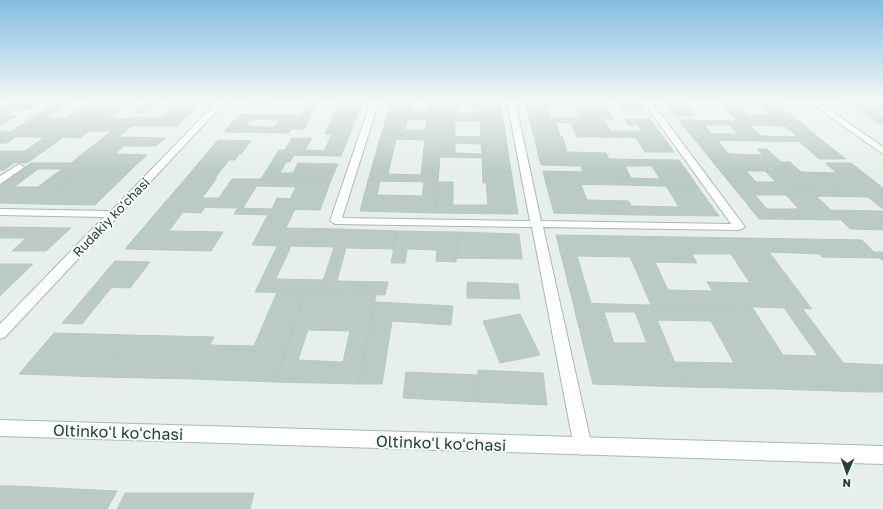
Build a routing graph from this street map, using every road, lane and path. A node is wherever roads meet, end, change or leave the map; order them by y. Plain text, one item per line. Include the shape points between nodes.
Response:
1 (200, 125) edge
2 (368, 125) edge
3 (516, 125) edge
4 (664, 125) edge
5 (846, 125) edge
6 (883, 151) edge
7 (19, 167) dead end
8 (0, 181) edge
9 (0, 212) edge
10 (115, 214) junction
11 (537, 224) junction
12 (0, 333) edge
13 (0, 428) edge
14 (582, 447) junction
15 (883, 455) edge

1 - 10 street, Rudakiy koʻchasi
2 - 11 street via 335,221
3 - 11 street
4 - 11 street via 739,227
5 - 6 street
7 - 8 street
9 - 10 street
10 - 12 street, Rudakiy koʻchasi
11 - 14 street
13 - 14 street, Oltinkoʻl koʻchasi
14 - 15 street, Oltinkoʻl koʻchasi

